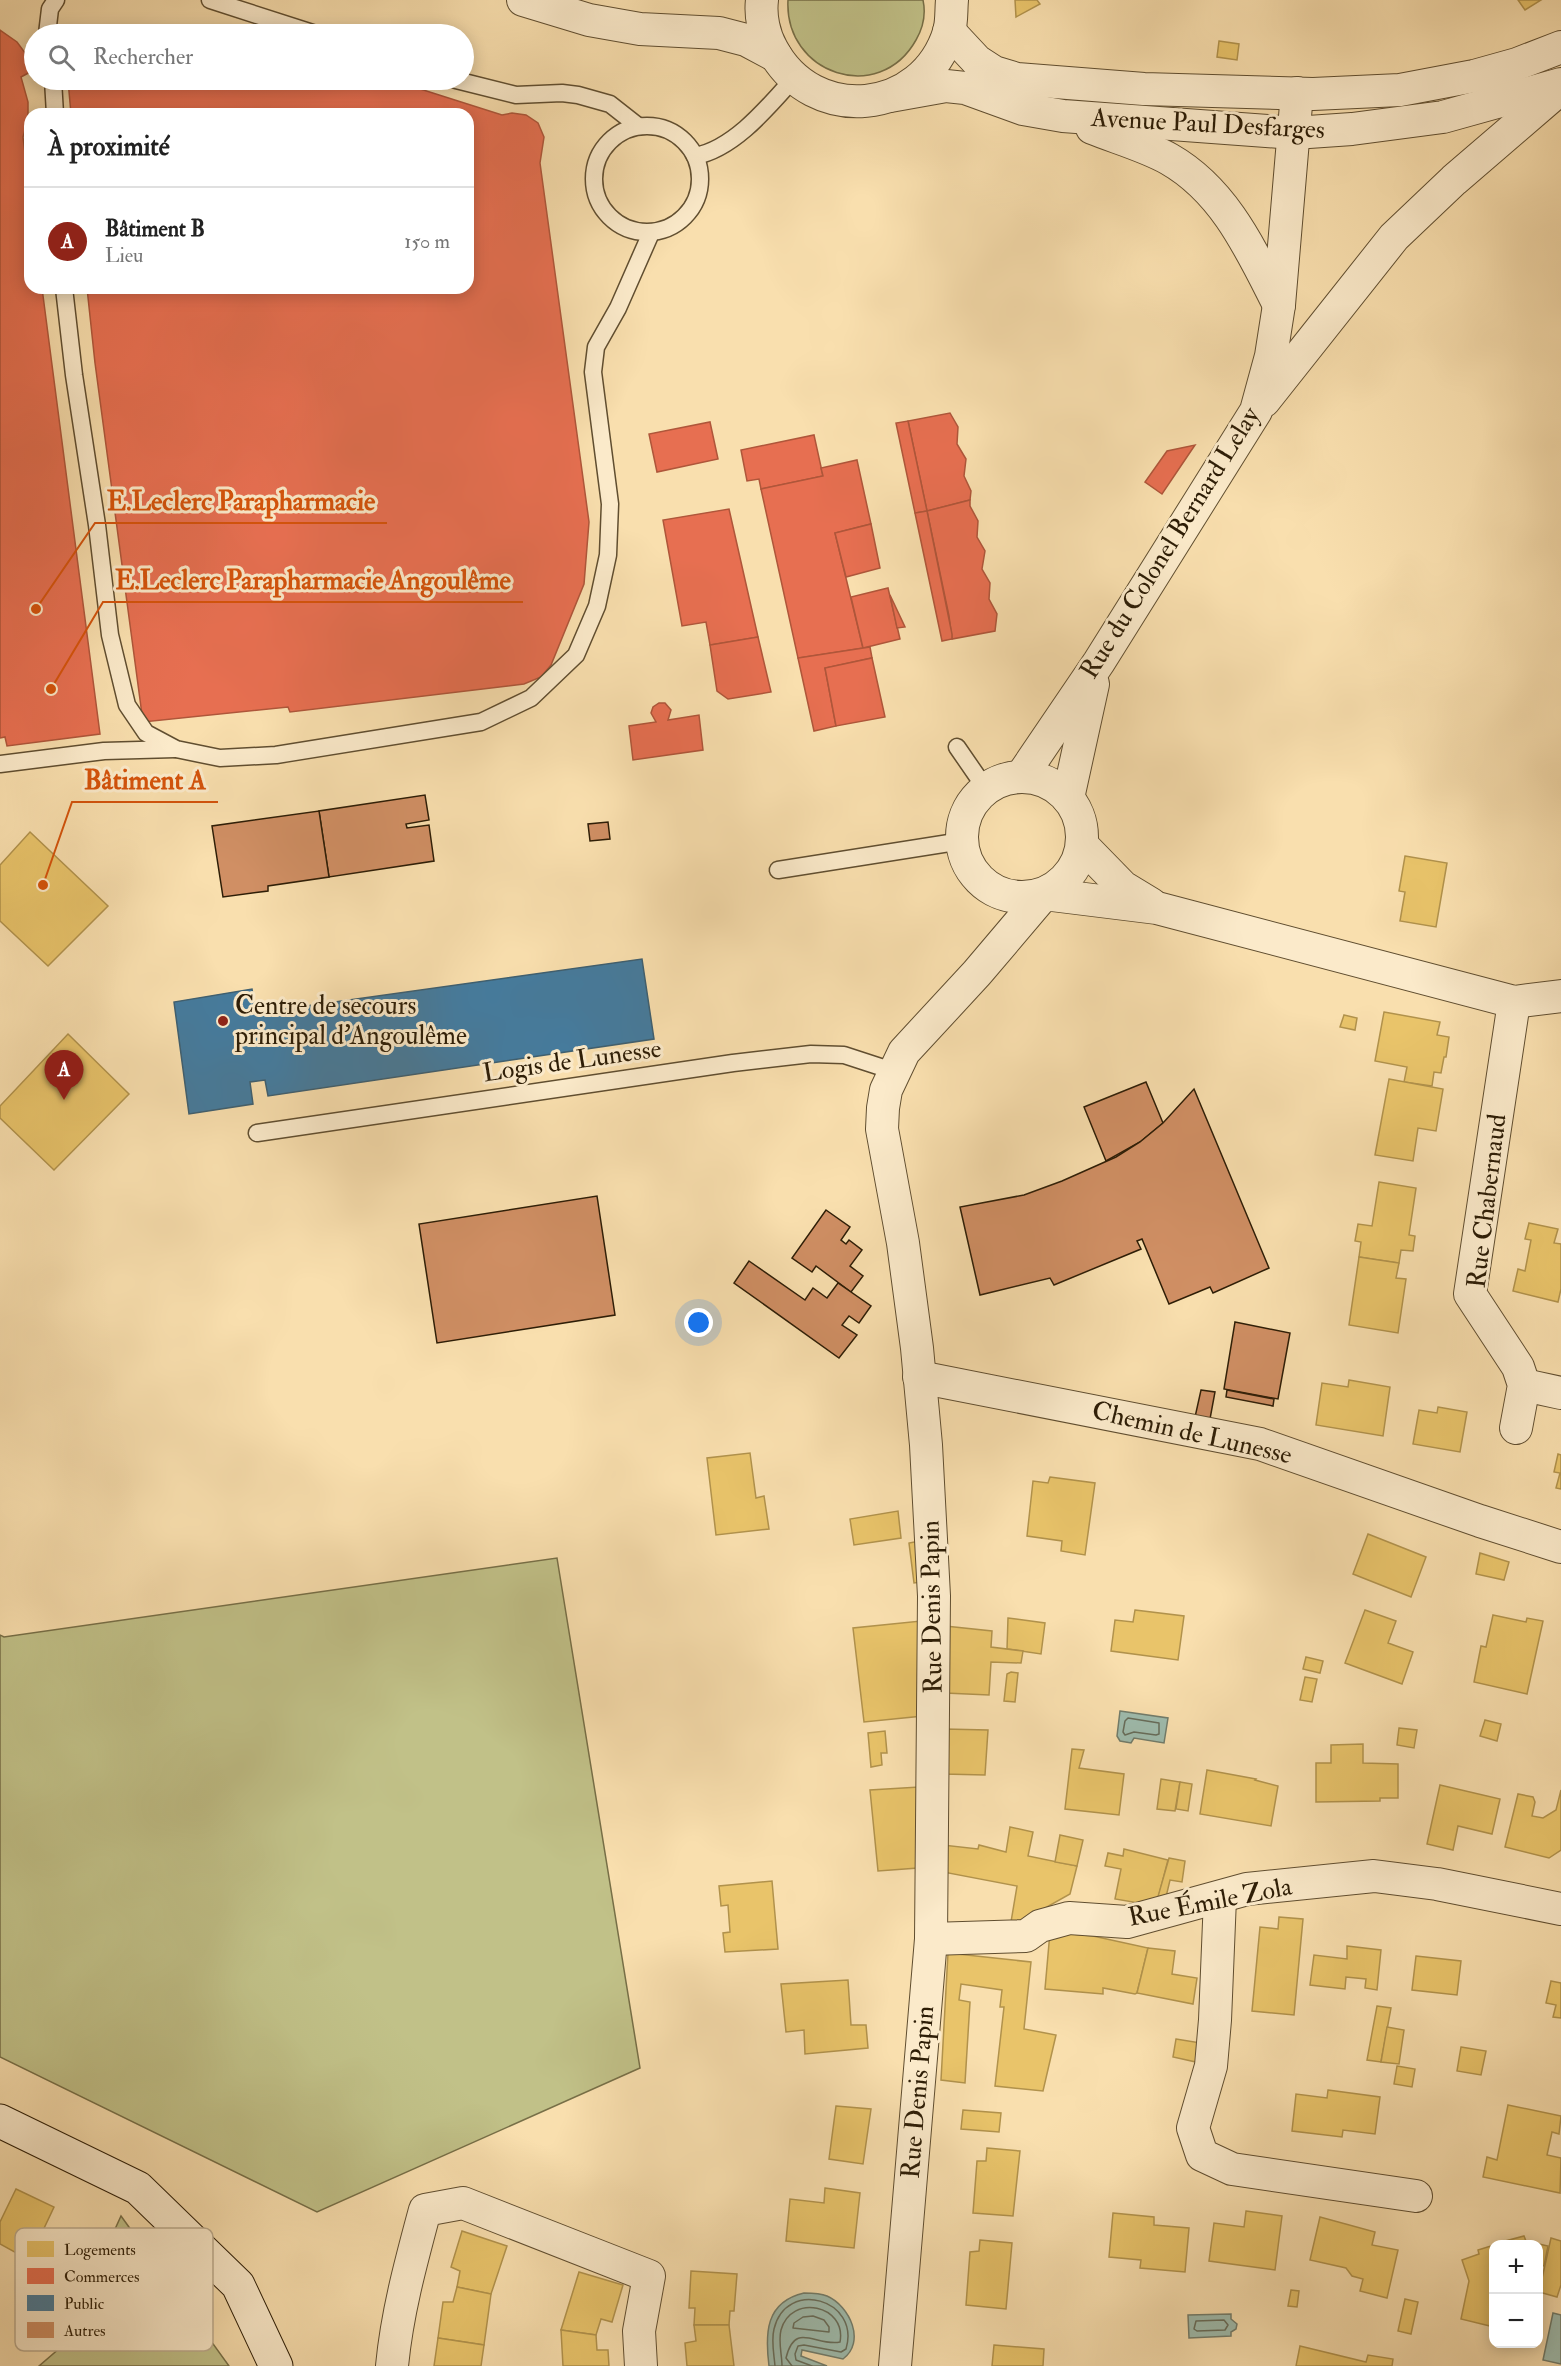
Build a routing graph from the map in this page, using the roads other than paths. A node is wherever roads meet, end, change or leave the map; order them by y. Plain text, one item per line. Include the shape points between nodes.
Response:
1 (56, 0) edge
2 (210, 0) edge
3 (523, 0) edge
4 (762, 0) edge
5 (952, 0) edge
6 (48, 24) edge
7 (285, 24) edge
8 (949, 31) junction
9 (1561, 47) edge
10 (785, 67) junction
11 (474, 84) edge
12 (1561, 86) edge
13 (54, 90) edge
14 (1297, 93) junction
15 (890, 96) junction
16 (55, 108) edge
17 (1063, 116) junction
18 (638, 126) junction
19 (1294, 133) junction
20 (695, 156) junction
21 (651, 232) junction
22 (65, 294) edge
23 (1279, 304) junction
24 (1256, 411) junction
25 (1099, 662) junction
26 (957, 747) dead end
27 (176, 749) junction
28 (0, 764) edge
29 (1022, 777) junction
30 (986, 789) junction
31 (1068, 798) junction
32 (962, 841) junction
33 (1083, 846) junction
34 (778, 870) dead end
35 (990, 889) junction
36 (1044, 894) junction
37 (1157, 908) junction
38 (995, 951) junction
39 (1561, 996) edge
40 (1514, 1002) junction
41 (893, 1071) junction
42 (257, 1133) dead end
43 (919, 1377) junction
44 (1524, 1385) junction
45 (1561, 1393) edge
46 (1516, 1428) dead end
47 (1561, 1547) edge
48 (1220, 1898) junction
49 (1561, 1909) edge
50 (931, 1939) junction
51 (0, 2121) edge
52 (1416, 2196) dead end
53 (180, 2228) edge
54 (213, 2260) edge
55 (276, 2366) edge
56 (392, 2366) edge
57 (641, 2366) edge
58 (895, 2366) edge

1 - 6 lane
2 - 7 lane
3 - 10 street, Avenue Paul Desfarges via 589,20 640,29 718,33 746,40
4 - 10 street via 766,38
5 - 8 street
8 - 14 street, Avenue Paul Desfarges via 977,62 1017,79 1144,89
8 - 15 street via 937,59 917,81
9 - 14 street, Avenue Paul Desfarges via 1474,76 1400,90
10 - 15 street, Avenue Paul Desfarges via 803,86 830,99 861,102
10 - 20 lane via 766,109 725,144 711,153
11 - 18 lane via 516,95 562,93 599,101 610,104
12 - 19 street, Avenue Paul Desfarges via 1443,117
12 - 24 street via 1394,237
13 - 16 lane
14 - 19 street, Rue du Colonel Bernard Lelay
15 - 17 street, Avenue Paul Desfarges via 955,87 1023,109
17 - 19 street, Avenue Paul Desfarges
17 - 23 street via 1167,158 1192,173 1229,213
18 - 20 lane via 671,131 685,141
18 - 21 lane via 607,143 597,159 593,176 595,195 616,224 633,231
19 - 23 street, Rue du Colonel Bernard Lelay
20 - 21 lane via 700,181 693,206 668,228
21 - 27 lane via 627,290 596,347 593,372 610,504 608,555 597,606 576,655 531,699 481,722 276,755 220,758
22 - 27 lane via 110,635 120,677 127,705 146,733
23 - 24 street, Rue du Colonel Bernard Lelay via 1271,356
24 - 25 street, Rue du Colonel Bernard Lelay
25 - 29 street, Rue du Colonel Bernard Lelay
25 - 31 street
26 - 30 lane
27 - 28 lane via 104,751
29 - 30 street via 1003,780
29 - 31 street via 1055,786
30 - 32 street via 972,804 964,821
31 - 33 street via 1080,821
32 - 34 lane
32 - 35 street via 966,860
33 - 36 street via 1068,878
33 - 37 street via 1123,886
35 - 36 street via 1026,898
35 - 38 street
36 - 37 street
36 - 38 street, Rue Denis Papin
37 - 40 street
38 - 41 street, Rue Denis Papin via 904,1052
39 - 40 street
40 - 44 street, Rue Chabernaud via 1470,1294 1518,1367
41 - 42 lane, Logis de Lunesse via 844,1055 811,1054
41 - 43 street, Rue Denis Papin via 886,1090 882,1129 903,1243
43 - 47 street, Chemin de Lunesse via 1260,1444
43 - 50 street, Rue Denis Papin via 934,1596
44 - 45 street
44 - 46 street
48 - 49 street, Rue Émile Zola via 1247,1889 1374,1876 1437,1884
48 - 50 street, Rue Émile Zola via 1127,1922 1069,1917 1040,1926 1026,1936
48 - 52 street via 1211,2066 1193,2128 1202,2155 1232,2169
50 - 58 street, Rue Denis Papin
51 - 53 main road via 138,2187
54 - 55 main road via 238,2285
56 - 57 street via 395,2334 425,2210 463,2203 648,2276 639,2331

